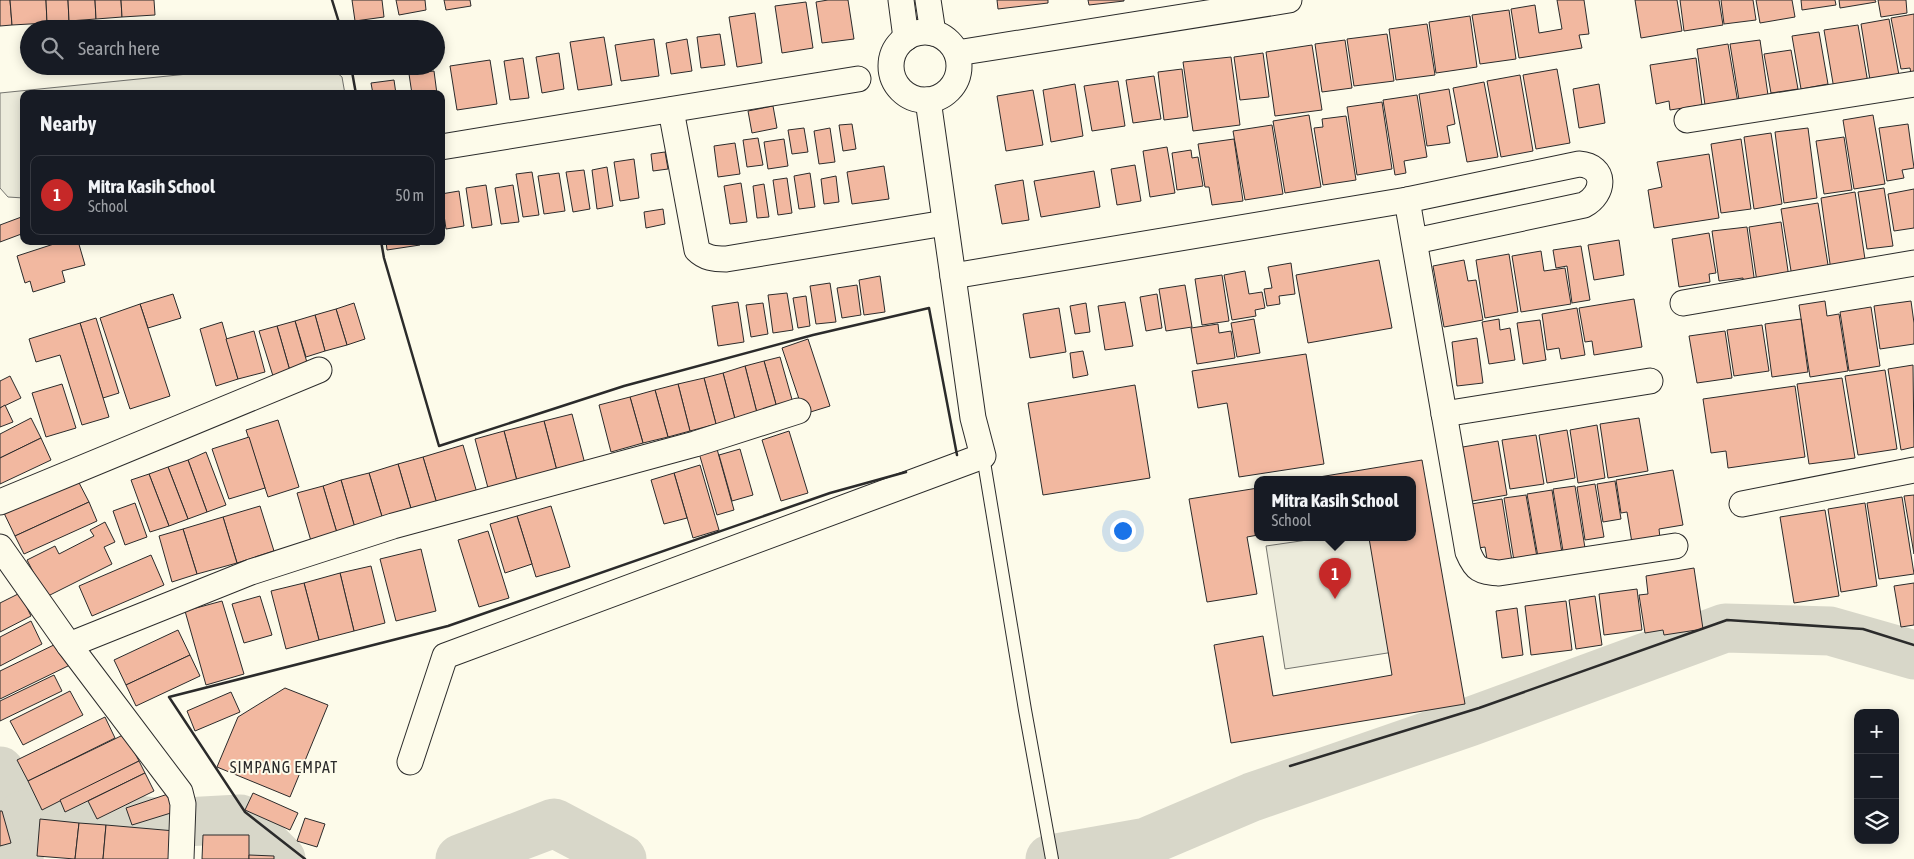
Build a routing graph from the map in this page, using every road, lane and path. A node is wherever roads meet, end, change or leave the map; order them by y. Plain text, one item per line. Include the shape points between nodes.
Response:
1 (901, 0) edge
2 (928, 0) edge
3 (1289, 0) edge
4 (933, 33) junction
5 (906, 38) junction
6 (957, 53) junction
7 (858, 79) dead end
8 (1914, 84) edge
9 (928, 100) junction
10 (671, 110) junction
11 (1687, 120) dead end
12 (445, 146) edge
13 (1406, 200) junction
14 (945, 222) junction
15 (1415, 241) junction
16 (1914, 263) edge
17 (954, 276) junction
18 (1683, 303) dead end
19 (320, 370) dead end
20 (1650, 381) dead end
21 (798, 411) dead end
22 (1444, 414) junction
23 (983, 456) junction
24 (1914, 470) edge
25 (0, 502) edge
26 (1742, 504) dead end
27 (1675, 546) dead end
28 (0, 547) edge
29 (69, 645) junction
30 (410, 762) dead end
31 (182, 848) edge
32 (1052, 859) edge

1 - 5 street
2 - 4 street
3 - 6 street
4 - 5 street via 919,33
4 - 6 street via 948,40
5 - 9 street via 891,59 891,72 904,94
6 - 9 street via 958,74 954,84 939,98
7 - 10 street
8 - 11 street
9 - 14 street
10 - 12 street
10 - 14 street via 697,250 703,256 726,259
13 - 15 street
13 - 15 street via 1579,164 1595,169 1599,176 1597,194 1584,205
13 - 17 street
14 - 17 street
15 - 22 street
16 - 18 street
17 - 23 street via 974,418
19 - 25 street
20 - 22 street
21 - 29 street via 695,444 393,526 251,572
22 - 27 street via 1468,552 1473,564 1481,571 1499,574
23 - 30 street via 445,656
23 - 32 lane
24 - 26 street
28 - 29 street
29 - 31 street via 180,792 183,804

